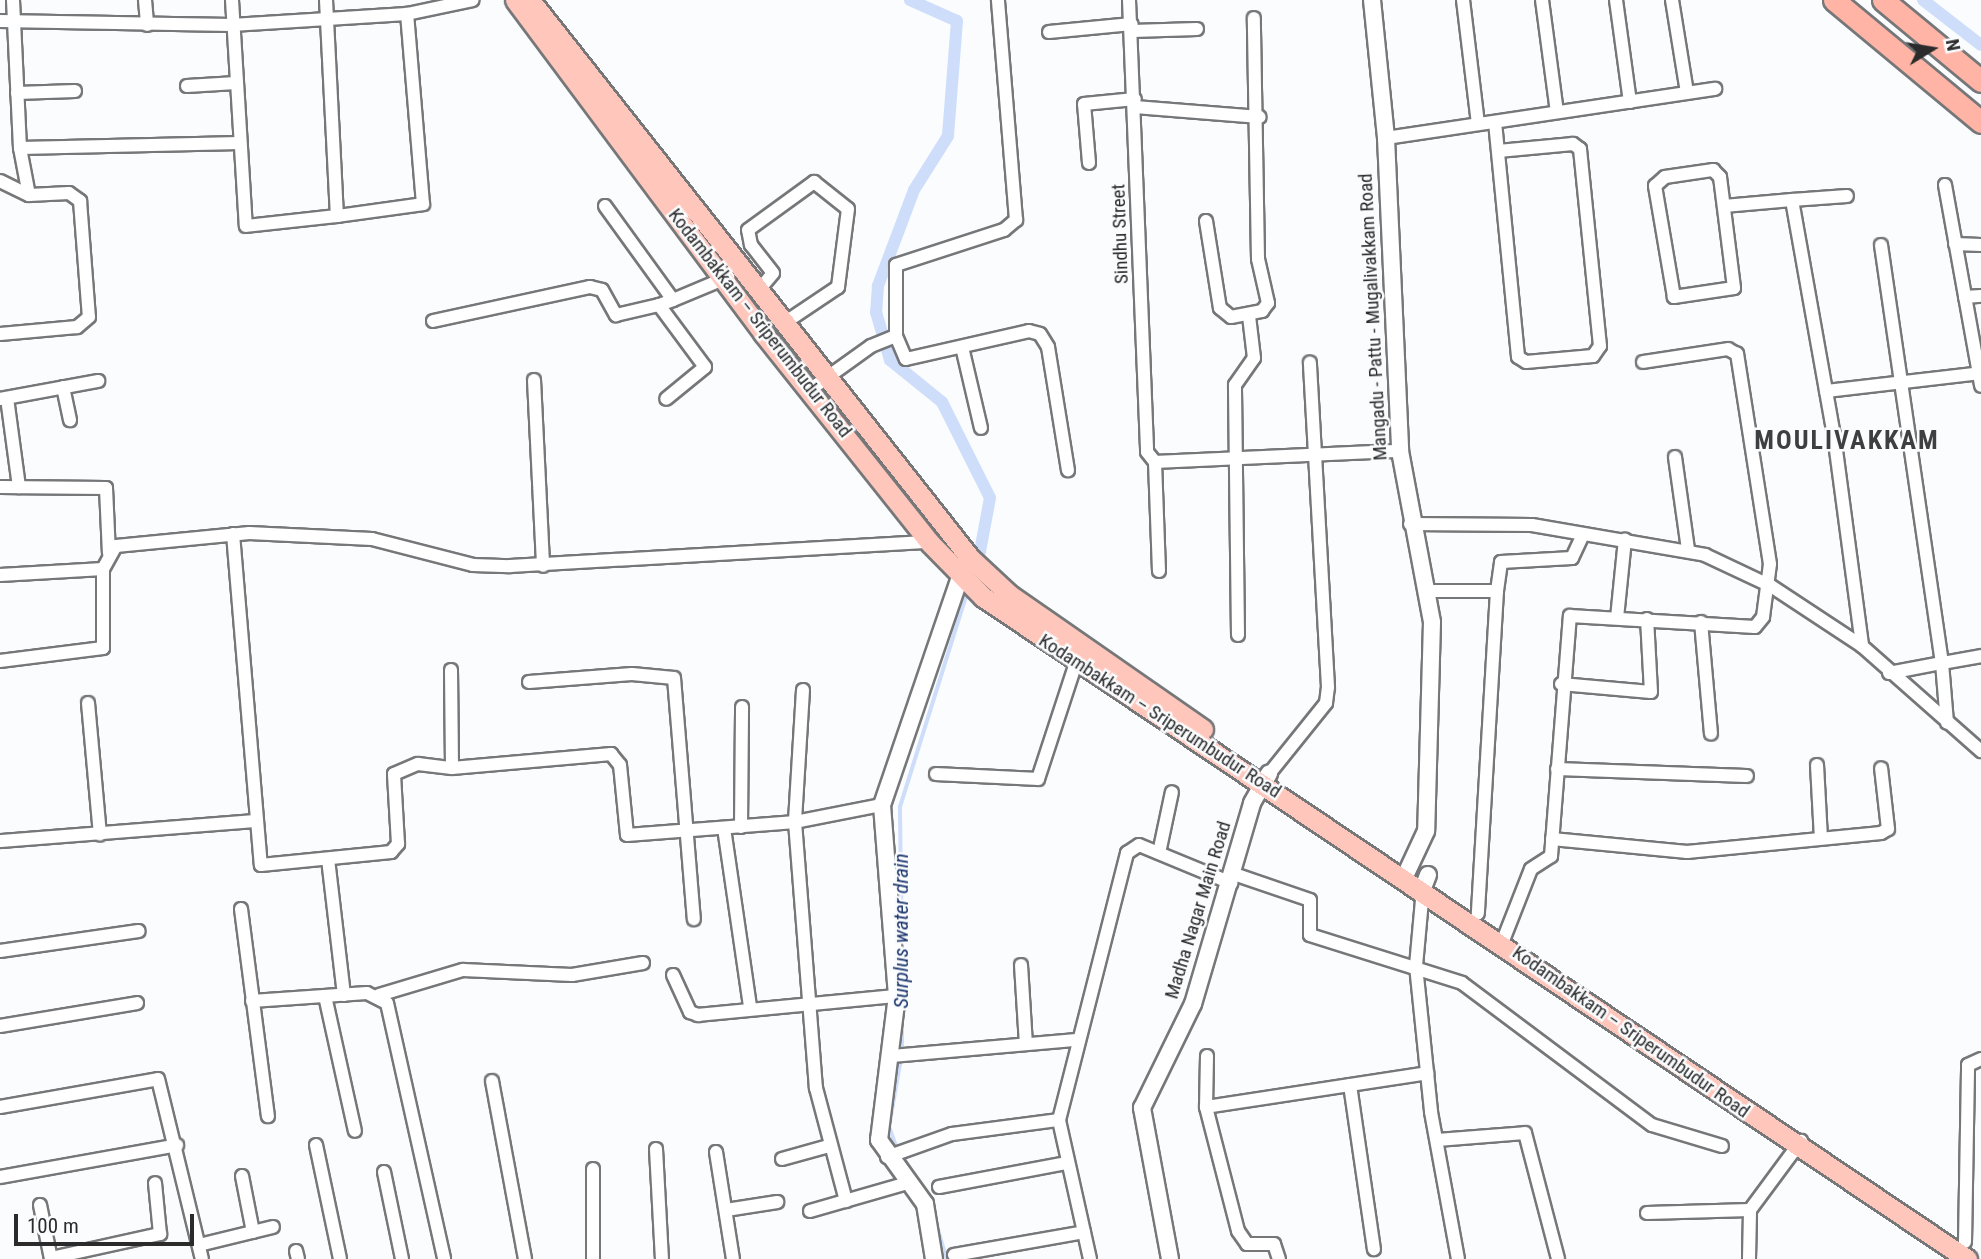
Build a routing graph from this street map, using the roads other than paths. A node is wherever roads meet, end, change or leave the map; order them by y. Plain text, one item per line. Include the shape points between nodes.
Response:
1 (13, 0) edge
2 (145, 0) edge
3 (232, 0) edge
4 (326, 0) edge
5 (473, 0) edge
6 (515, 0) edge
7 (530, 0) edge
8 (998, 0) edge
9 (1129, 0) edge
10 (1371, 0) edge
11 (1463, 0) edge
12 (1542, 0) edge
13 (1616, 0) edge
14 (1672, 0) edge
15 (1834, 0) edge
16 (1883, 0) edge
17 (407, 14) junction
18 (328, 15) junction
19 (1254, 18) dead end
20 (0, 21) edge
21 (16, 21) junction
22 (233, 24) junction
23 (147, 25) junction
24 (1132, 27) junction
25 (1197, 29) dead end
26 (1049, 32) dead end
27 (1981, 81) edge
28 (236, 83) junction
29 (187, 86) dead end
30 (1715, 89) dead end
31 (75, 91) dead end
32 (17, 93) junction
33 (1687, 93) junction
34 (1630, 102) junction
35 (1135, 103) junction
36 (1557, 112) junction
37 (1260, 117) junction
38 (1495, 122) junction
39 (1981, 122) edge
40 (1478, 124) junction
41 (1385, 138) junction
42 (240, 143) junction
43 (20, 148) junction
44 (1498, 151) junction
45 (1089, 163) dead end
46 (0, 181) edge
47 (1945, 185) dead end
48 (29, 195) junction
49 (1847, 196) dead end
50 (1792, 200) junction
51 (605, 206) dead end
52 (1724, 206) junction
53 (337, 216) junction
54 (1206, 221) dead end
55 (1955, 244) junction
56 (1881, 245) dead end
57 (1981, 245) edge
58 (742, 270) junction
59 (723, 278) junction
60 (758, 291) junction
61 (1965, 296) junction
62 (1981, 296) edge
63 (673, 300) junction
64 (659, 305) junction
65 (1249, 316) junction
66 (433, 321) dead end
67 (783, 324) junction
68 (0, 334) edge
69 (893, 337) junction
70 (962, 347) junction
71 (1310, 362) dead end
72 (1643, 362) dead end
73 (1980, 378) edge
74 (830, 379) junction
75 (534, 380) dead end
76 (97, 381) dead end
77 (1902, 381) junction
78 (63, 387) junction
79 (811, 389) junction
80 (1826, 391) junction
81 (3, 398) edge
82 (666, 399) dead end
83 (70, 420) dead end
84 (981, 428) dead end
85 (1400, 450) junction
86 (1315, 454) junction
87 (1233, 457) junction
88 (1675, 457) dead end
89 (1155, 462) junction
90 (1068, 470) dead end
91 (0, 487) edge
92 (19, 487) junction
93 (1410, 524) junction
94 (233, 534) junction
95 (1583, 534) junction
96 (1625, 539) junction
97 (929, 542) junction
98 (1688, 549) junction
99 (109, 553) junction
100 (543, 566) junction
101 (964, 566) junction
102 (103, 569) junction
103 (1160, 571) dead end
104 (0, 575) edge
105 (1771, 586) junction
106 (1427, 591) junction
107 (1497, 591) junction
108 (1617, 618) junction
109 (1647, 620) junction
110 (1702, 622) junction
111 (1238, 635) dead end
112 (1862, 646) junction
113 (1981, 656) edge
114 (0, 661) edge
115 (1076, 663) junction
116 (1942, 663) junction
117 (451, 670) dead end
118 (1889, 673) junction
119 (529, 682) dead end
120 (1561, 684) junction
121 (803, 690) dead end
122 (88, 703) dead end
123 (742, 708) dead end
124 (1947, 723) junction
125 (1711, 734) dead end
126 (1981, 751) edge
127 (1817, 765) dead end
128 (452, 768) junction
129 (1881, 768) dead end
130 (1557, 769) junction
131 (936, 774) dead end
132 (1747, 776) dead end
133 (1266, 778) junction
134 (1172, 792) dead end
135 (882, 805) junction
136 (256, 821) junction
137 (795, 822) junction
138 (741, 827) junction
139 (724, 828) junction
140 (685, 830) junction
141 (100, 834) junction
142 (1821, 838) junction
143 (1552, 839) junction
144 (0, 841) edge
145 (1159, 853) junction
146 (328, 859) junction
147 (1417, 876) junction
148 (1232, 879) junction
149 (241, 909) dead end
150 (1478, 913) junction
151 (694, 919) dead end
152 (139, 931) dead end
153 (1504, 938) junction
154 (0, 951) edge
155 (643, 963) dead end
156 (1021, 965) dead end
157 (1416, 966) junction
158 (673, 975) dead end
159 (344, 995) junction
160 (379, 995) junction
161 (325, 996) junction
162 (897, 996) junction
163 (253, 1001) junction
164 (136, 1003) dead end
165 (807, 1004) junction
166 (750, 1007) junction
167 (0, 1026) edge
168 (1076, 1040) junction
169 (1026, 1044) junction
170 (899, 1056) junction
171 (1207, 1056) dead end
172 (1981, 1059) edge
173 (1427, 1073) junction
174 (492, 1081) dead end
175 (1350, 1085) junction
176 (0, 1107) edge
177 (1206, 1107) junction
178 (268, 1116) dead end
179 (1059, 1120) junction
180 (355, 1131) dead end
181 (1437, 1140) junction
182 (1801, 1142) junction
183 (177, 1145) junction
184 (316, 1145) dead end
185 (829, 1146) junction
186 (1722, 1146) dead end
187 (656, 1149) dead end
188 (716, 1152) dead end
189 (894, 1152) junction
190 (782, 1159) dead end
191 (1066, 1163) junction
192 (593, 1169) dead end
193 (384, 1172) dead end
194 (242, 1176) dead end
195 (0, 1177) edge
196 (911, 1182) junction
197 (155, 1184) dead end
198 (939, 1187) dead end
199 (846, 1201) junction
200 (777, 1202) dead end
201 (40, 1205) dead end
202 (726, 1210) junction
203 (1750, 1210) junction
204 (810, 1211) dead end
205 (1647, 1213) dead end
206 (273, 1227) dead end
207 (253, 1232) junction
208 (1084, 1232) junction
209 (199, 1244) junction
210 (1374, 1248) dead end
211 (1966, 1250) edge
212 (1981, 1254) edge
213 (954, 1255) dead end
214 (51, 1259) edge
215 (202, 1259) edge
216 (340, 1259) edge
217 (402, 1259) edge
218 (444, 1259) edge
219 (525, 1259) edge
220 (593, 1259) edge
221 (662, 1259) edge
222 (733, 1259) edge
223 (934, 1259) edge
224 (1090, 1259) edge
225 (1170, 1259) edge
226 (1279, 1259) edge
227 (1458, 1259) edge
228 (1558, 1259) edge
229 (1749, 1259) edge

1 - 21 street
2 - 23 street
3 - 22 street
4 - 18 street
5 - 17 street
6 - 59 main road, Kodambakkam – Sriperumbudur Road
7 - 58 main road, Kodambakkam – Sriperumbudur Road
8 - 69 street via 1016,220 1004,230 896,265
9 - 24 street, Sindhu Street
10 - 41 street, Mangadu - Pattu - Mugalivakkam Road
11 - 40 street
12 - 36 street
13 - 34 street
14 - 33 street
15 - 39 highway
16 - 27 highway
17 - 18 street
17 - 53 street via 423,204
18 - 22 street
18 - 53 street
19 - 37 street
20 - 21 street
21 - 23 street
21 - 32 street
22 - 23 street
22 - 28 street
24 - 25 street
24 - 26 street
24 - 35 street, Sindhu Street
28 - 29 street
28 - 42 street
30 - 33 street
31 - 32 street
32 - 43 street
33 - 34 street
34 - 36 street
35 - 37 street
35 - 45 street via 1084,104
35 - 89 street, Sindhu Street via 1147,453
36 - 38 street
37 - 65 street via 1258,259 1268,303
38 - 40 street
38 - 44 street
40 - 41 street
41 - 85 street, Mangadu - Pattu - Mugalivakkam Road
42 - 43 street
42 - 53 street via 246,226
43 - 48 street
44 - 44 street via 1573,144 1580,149 1600,346 1593,356 1526,362 1518,357
46 - 48 street
47 - 55 street
48 - 68 street via 69,193 80,201 89,317 83,326
49 - 50 street
50 - 52 street
50 - 80 street
51 - 63 street
52 - 52 street via 1720,177 1713,170 1665,177 1655,186 1674,297 1734,288
54 - 65 street via 1220,308 1231,317
55 - 57 street
55 - 61 street
56 - 77 street
58 - 59 street
58 - 60 main road, Kodambakkam – Sriperumbudur Road
59 - 63 street
59 - 79 main road, Kodambakkam – Sriperumbudur Road
60 - 67 main road, Kodambakkam – Sriperumbudur Road
60 - 67 street via 773,273 751,245 748,230 814,182 848,209 838,287
61 - 62 street
61 - 73 street
63 - 64 street
64 - 66 street via 616,315 602,290 590,287
64 - 82 street via 706,371
65 - 87 street via 1254,358 1235,385
67 - 74 main road, Kodambakkam – Sriperumbudur Road
69 - 70 street via 906,359
69 - 74 street via 871,346
70 - 84 street
70 - 90 street via 1029,331 1045,338
71 - 86 street
72 - 105 street via 1728,349 1737,354
73 - 77 street
74 - 79 street
74 - 101 main road, Kodambakkam – Sriperumbudur Road
75 - 100 street
76 - 78 street
77 - 80 street
77 - 116 street
78 - 81 street
78 - 83 street
79 - 97 main road, Kodambakkam – Sriperumbudur Road
80 - 112 street
81 - 92 street
85 - 86 street
85 - 93 street, Mangadu - Pattu - Mugalivakkam Road
86 - 87 street
86 - 133 street via 1326,703
87 - 89 street
87 - 111 street
88 - 98 street
89 - 103 street, Sindhu Street
91 - 92 street
92 - 99 street via 106,488
93 - 95 street via 1532,525
93 - 106 street, Mangadu - Pattu - Mugalivakkam Road
94 - 99 street via 116,546
94 - 100 street via 372,539 473,565
94 - 136 street
95 - 96 street
95 - 107 street via 1572,558 1501,562
96 - 98 street
96 - 108 street
97 - 100 street
97 - 101 main road, Kodambakkam – Sriperumbudur Road
98 - 105 street
99 - 102 street
101 - 115 main road, Kodambakkam – Sriperumbudur Road
101 - 133 main road, Kodambakkam – Sriperumbudur Road
101 - 135 street
102 - 104 street
102 - 114 street via 103,648
105 - 110 street via 1760,626
105 - 112 street
106 - 107 street
106 - 147 street, Mangadu - Pattu - Mugalivakkam Road via 1432,621 1426,831
107 - 150 street
108 - 109 street
108 - 120 street via 1570,616
109 - 110 street
109 - 120 street via 1651,692
110 - 125 street
112 - 118 street
113 - 116 street
115 - 131 street via 1038,779
115 - 133 main road, Kodambakkam – Sriperumbudur Road
116 - 118 street
116 - 124 street
117 - 128 street
118 - 124 street
119 - 140 street via 632,674 674,678
120 - 130 street
121 - 137 street
122 - 141 street
123 - 138 street
124 - 126 street
127 - 142 street
128 - 140 street via 611,754 620,765 623,832
128 - 146 street via 418,764 394,774 396,848
129 - 142 street via 1888,830
130 - 132 street
130 - 143 street
133 - 147 main road, Kodambakkam – Sriperumbudur Road
133 - 148 street, Madha Nagar Main Road
134 - 145 street
135 - 137 street
135 - 162 street
136 - 141 street
136 - 146 street via 261,865
137 - 138 street
137 - 165 street
138 - 139 street
139 - 140 street
139 - 166 street
140 - 151 street
141 - 144 street
142 - 143 street via 1687,852
143 - 153 street via 1551,856 1531,869
145 - 148 street
145 - 168 street via 1139,845 1127,853
146 - 159 street
147 - 150 main road, Kodambakkam – Sriperumbudur Road
147 - 153 main road, Kodambakkam – Sriperumbudur Road
147 - 157 street
148 - 157 street via 1310,900 1313,937
148 - 225 street, Madha Nagar Main Road via 1194,1004 1142,1108
149 - 163 street
150 - 153 main road, Kodambakkam – Sriperumbudur Road
152 - 154 street
153 - 182 main road, Kodambakkam – Sriperumbudur Road
155 - 160 street via 572,975 463,970
156 - 169 street
157 - 173 street
157 - 186 street via 1476,992 1651,1125
158 - 166 street via 693,1014
159 - 160 street
159 - 161 street
160 - 218 street via 391,1012
161 - 163 street
161 - 180 street
162 - 165 street
162 - 170 street
163 - 178 street
164 - 167 street
165 - 166 street
165 - 185 street
168 - 169 street
168 - 179 street
169 - 170 street
170 - 189 street via 878,1124
171 - 177 street
172 - 211 street via 1968,1065
173 - 175 street
173 - 181 street
174 - 219 street
175 - 177 street
175 - 210 street
176 - 183 street via 158,1079
177 - 226 street via 1242,1240 1274,1244
179 - 189 street
179 - 191 street
181 - 227 street
181 - 228 street via 1525,1133
182 - 203 street
182 - 211 main road, Kodambakkam – Sriperumbudur Road
183 - 195 street
183 - 209 street
184 - 216 street
185 - 190 street
185 - 199 street
187 - 221 street
188 - 202 street
189 - 196 street
191 - 198 street
191 - 208 street
192 - 220 street
193 - 217 street
194 - 207 street
196 - 199 street
196 - 223 street via 925,1204
197 - 214 street via 160,1234
199 - 204 street
200 - 202 street
201 - 214 street
202 - 222 street
203 - 205 street
203 - 229 street
206 - 207 street
207 - 209 street
208 - 213 street
208 - 224 street
209 - 215 street
211 - 212 main road, Kodambakkam – Sriperumbudur Road

